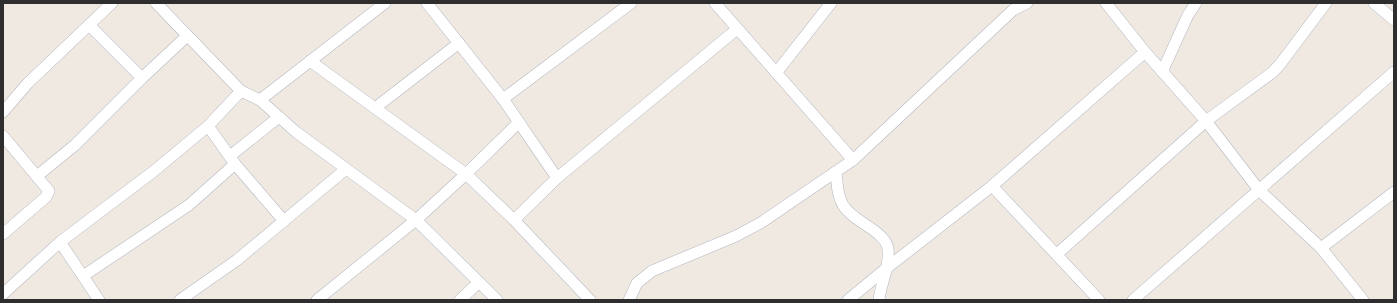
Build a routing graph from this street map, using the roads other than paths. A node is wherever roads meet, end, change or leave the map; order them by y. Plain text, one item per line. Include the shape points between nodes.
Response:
1 (112, 3) edge
2 (156, 3) edge
3 (385, 3) edge
4 (427, 3) edge
5 (631, 3) edge
6 (715, 3) edge
7 (831, 3) edge
8 (1027, 3) edge
9 (1106, 3) edge
10 (1196, 3) edge
11 (1326, 3) edge
12 (1374, 3) edge
13 (1010, 7) edge
14 (1394, 20) edge
15 (89, 25) junction
16 (737, 29) junction
17 (187, 36) junction
18 (459, 43) junction
19 (1144, 52) junction
20 (310, 61) junction
21 (1162, 72) junction
22 (1394, 72) edge
23 (776, 73) junction
24 (142, 78) junction
25 (240, 91) junction
26 (503, 99) junction
27 (260, 100) junction
28 (375, 108) junction
29 (3, 112) edge
30 (279, 117) junction
31 (1206, 121) junction
32 (519, 122) junction
33 (208, 126) junction
34 (3, 136) edge
35 (232, 160) junction
36 (853, 160) junction
37 (346, 169) junction
38 (836, 172) junction
39 (466, 174) junction
40 (37, 176) junction
41 (557, 178) junction
42 (992, 186) junction
43 (1258, 190) junction
44 (1394, 192) edge
45 (416, 220) junction
46 (514, 220) junction
47 (284, 221) junction
48 (3, 234) edge
49 (60, 242) junction
50 (1321, 248) junction
51 (1057, 254) junction
52 (888, 267) junction
53 (83, 276) junction
54 (479, 282) junction
55 (3, 294) edge
56 (100, 300) edge
57 (180, 300) edge
58 (317, 300) edge
59 (460, 300) edge
60 (497, 300) edge
61 (590, 300) edge
62 (629, 300) edge
63 (848, 300) edge
64 (879, 300) edge
65 (1099, 300) edge
66 (1133, 300) edge
67 (1362, 300) edge

1 - 15 street
2 - 17 street
3 - 20 street
4 - 18 street
5 - 26 street
6 - 16 street
7 - 23 street
8 - 13 street
9 - 19 street
10 - 21 street
11 - 31 street via 1273,72
12 - 14 street
13 - 36 street
15 - 24 street
15 - 29 street via 28,83
16 - 23 street
16 - 41 street
17 - 24 street
17 - 25 street
18 - 26 street
18 - 28 street
19 - 21 street
19 - 42 street
20 - 27 street
20 - 28 street
21 - 31 street
22 - 43 street
23 - 36 street
24 - 40 street via 75,145
25 - 27 street
25 - 33 street
26 - 32 street
27 - 30 street
28 - 39 street
30 - 35 street
30 - 37 street
31 - 43 street
31 - 51 street
32 - 39 street
32 - 41 street
33 - 35 street
33 - 49 street via 154,171
34 - 40 street
35 - 47 street
35 - 53 street via 189,205
36 - 38 street
37 - 45 street
37 - 47 street
38 - 52 street via 843,204 852,217 885,240 888,247
38 - 62 street via 742,233 652,271 637,283
39 - 45 street
39 - 46 street
40 - 48 street via 48,193
41 - 46 street
42 - 51 street
42 - 52 street
43 - 50 street
43 - 66 street
44 - 50 street
45 - 54 street
45 - 58 street
46 - 61 street
47 - 57 street via 237,260
49 - 53 street
49 - 55 street
50 - 67 street
51 - 65 street
52 - 63 street
52 - 64 street
53 - 56 street
54 - 59 street
54 - 60 street

